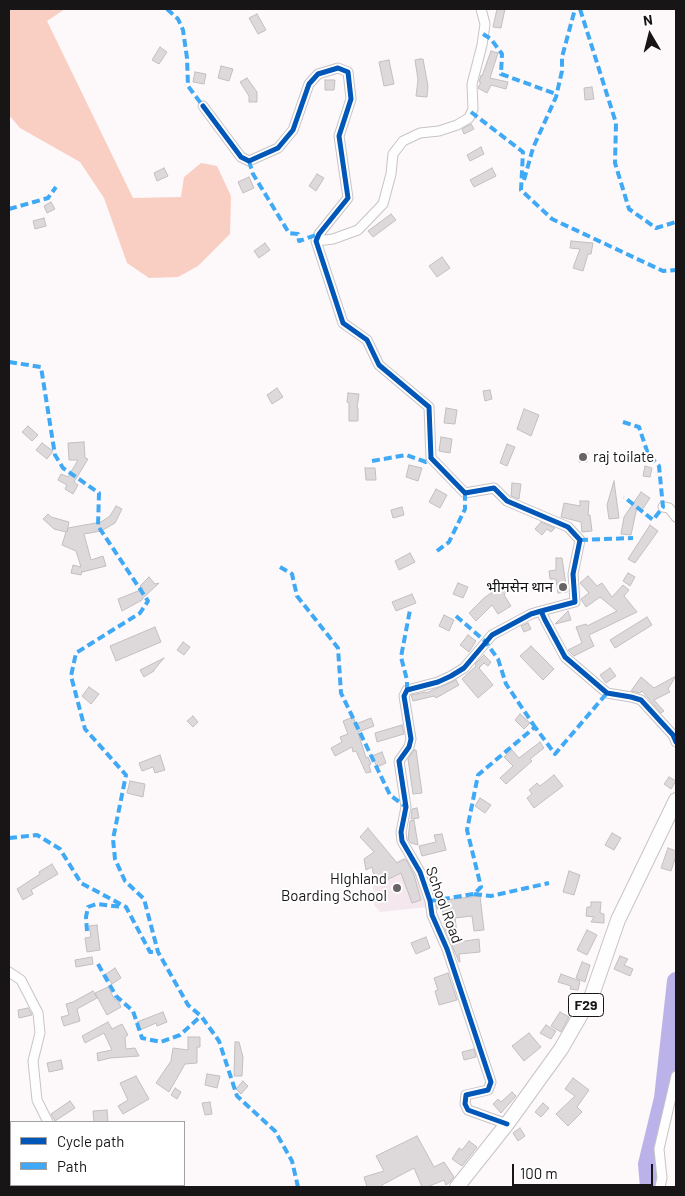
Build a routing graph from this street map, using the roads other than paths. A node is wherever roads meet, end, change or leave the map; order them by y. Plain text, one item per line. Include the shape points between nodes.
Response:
1 (481, 9) edge
2 (203, 106) dead end
3 (316, 241) junction
4 (663, 507) dead end
5 (676, 517) edge
6 (541, 611) junction
7 (676, 742) edge
8 (676, 800) edge
9 (9, 972) edge
10 (676, 1076) edge
11 (48, 1121) edge
12 (507, 1124) junction
13 (458, 1187) edge
14 (660, 1187) edge

1 - 3 street via 485,24 472,84 473,109 469,118 439,132 420,133 403,141 393,154 383,204 358,230
2 - 3 street via 241,157 249,161 278,148 293,130 309,84 318,74 338,68 348,72 351,99 339,136 348,198
3 - 6 street via 343,323 367,340 379,365 429,407 432,458 465,493 494,488 506,501 568,527 580,540 573,574 575,602
4 - 5 street via 669,508
6 - 7 street via 565,657 607,693 640,700
6 - 12 street, School Road via 492,635 464,668 451,676 406,690 404,696 411,739 399,761 406,807 402,841 420,872 432,915 447,949 492,1082 488,1090 466,1095 465,1104 468,1110
8 - 12 main road, F29 via 618,920 592,994 561,1049
9 - 11 street via 21,980 38,1013 40,1033 33,1061 37,1100
10 - 14 street via 659,1150
12 - 13 main road, F29

